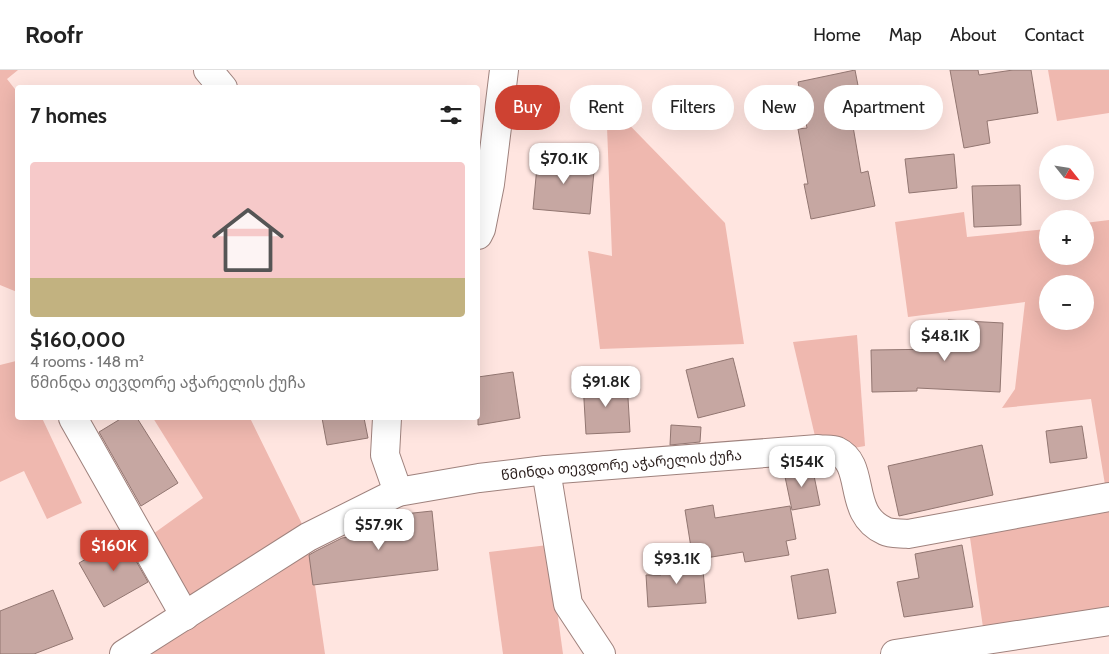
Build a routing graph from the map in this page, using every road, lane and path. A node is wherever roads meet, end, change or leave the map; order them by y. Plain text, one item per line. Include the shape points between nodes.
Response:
1 (208, 70) edge
2 (504, 70) edge
3 (220, 85) edge
4 (480, 231) edge
5 (74, 420) edge
6 (388, 420) edge
7 (546, 470) junction
8 (398, 492) junction
9 (1109, 497) edge
10 (185, 616) junction
11 (1109, 621) edge
12 (124, 654) edge
13 (601, 654) edge
14 (895, 654) edge

1 - 3 street
2 - 4 street via 490,184
5 - 10 street
6 - 8 street via 386,455
7 - 8 street, წმინდა თევდორე აჭარელის ქუჩა
7 - 9 street, წმინდა თევდორე აჭარელის ქუჩა via 818,449 837,451 855,473 862,509 872,523 886,532 908,534
7 - 13 street via 568,604
8 - 10 street, წმინდა თევდორე აჭარელის ქუჩა via 308,537
10 - 12 street, წმინდა თევდორე აჭარელის ქუჩა
11 - 14 street

